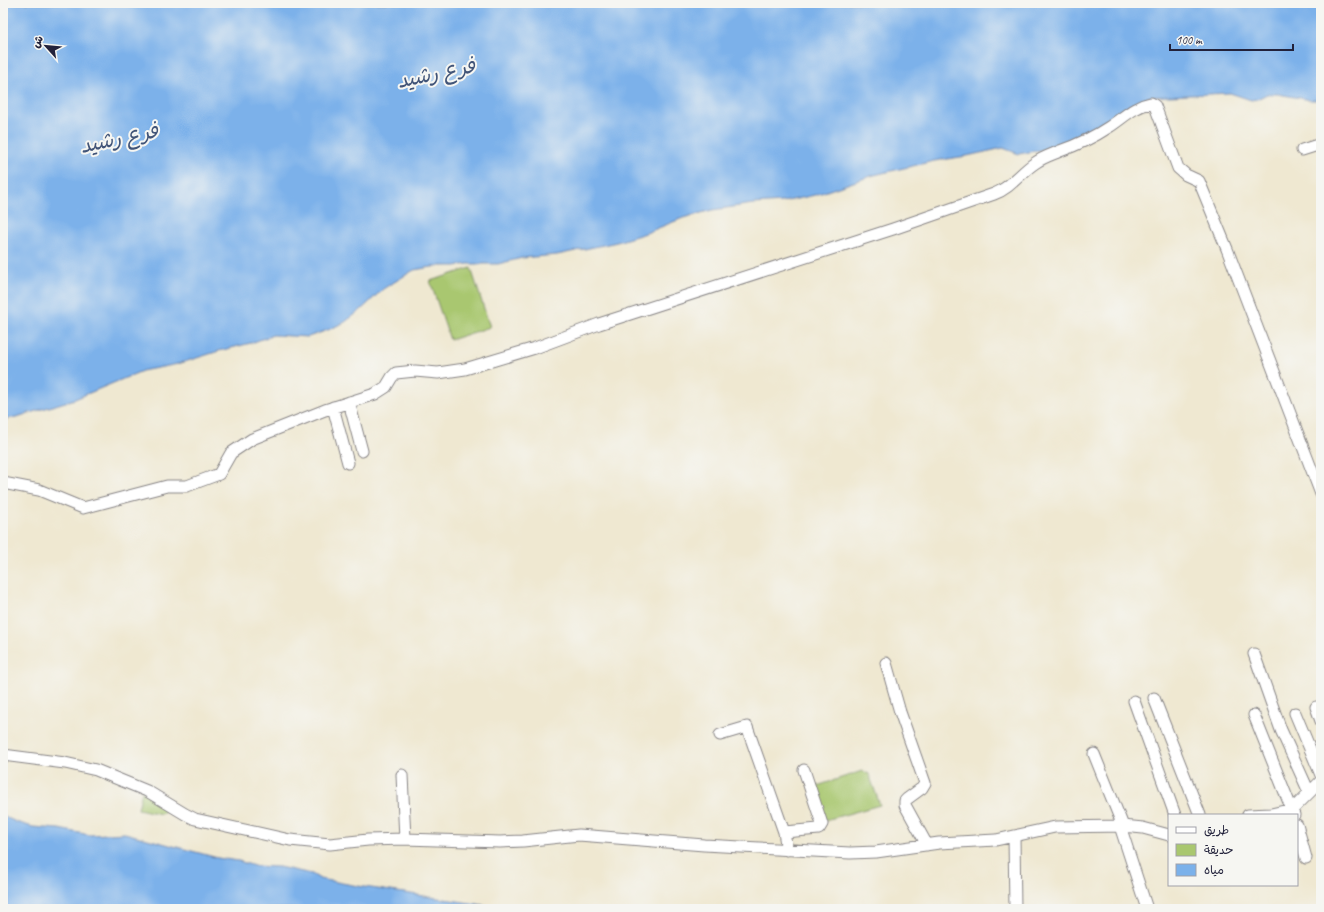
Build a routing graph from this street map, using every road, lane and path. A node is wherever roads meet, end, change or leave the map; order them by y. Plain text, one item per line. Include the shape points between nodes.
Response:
1 (1321, 144) edge
2 (1302, 150) dead end
3 (349, 402) junction
4 (333, 407) junction
5 (362, 451) dead end
6 (348, 463) dead end
7 (3, 483) edge
8 (1321, 494) edge
9 (1254, 654) dead end
10 (886, 664) dead end
11 (1154, 698) dead end
12 (1134, 701) dead end
13 (1316, 707) dead end
14 (1295, 713) dead end
15 (1254, 715) dead end
16 (1321, 721) edge
17 (720, 735) dead end
18 (1094, 754) dead end
19 (3, 755) edge
20 (804, 770) dead end
21 (402, 775) dead end
22 (1321, 775) edge
23 (1321, 781) edge
24 (1309, 792) junction
25 (1293, 812) edge
26 (1175, 814) edge
27 (1200, 814) edge
28 (1271, 814) edge
29 (1121, 826) junction
30 (1298, 829) edge
31 (784, 832) junction
32 (1168, 835) edge
33 (1014, 836) junction
34 (405, 839) junction
35 (927, 845) junction
36 (787, 850) junction
37 (1306, 858) dead end
38 (1015, 909) edge
39 (1147, 909) edge

1 - 2 street
3 - 4 street
3 - 5 street
3 - 8 street via 382,390 396,373 461,370 535,348 599,324 998,193 1038,161 1081,143 1110,127 1126,113 1151,103 1156,108 1178,168 1199,181
4 - 6 street
4 - 7 street via 252,439 231,453 220,474 187,486 167,486 83,508 39,490
9 - 24 street via 1281,730
10 - 35 street via 925,783 907,798 905,805
11 - 27 street
12 - 26 street
13 - 16 street
14 - 22 street
15 - 25 street
17 - 31 street via 747,727
18 - 29 street
19 - 34 street via 66,762 96,770 147,790 195,819 270,836 330,844
20 - 31 street via 822,824 819,828
21 - 34 street
23 - 24 street
24 - 25 street
25 - 28 street
29 - 32 street via 1143,828
29 - 33 street via 1055,827
29 - 39 street
30 - 37 street
31 - 36 street
33 - 35 street via 996,840
33 - 38 street
34 - 36 street via 500,842 579,835
35 - 36 street via 865,853

